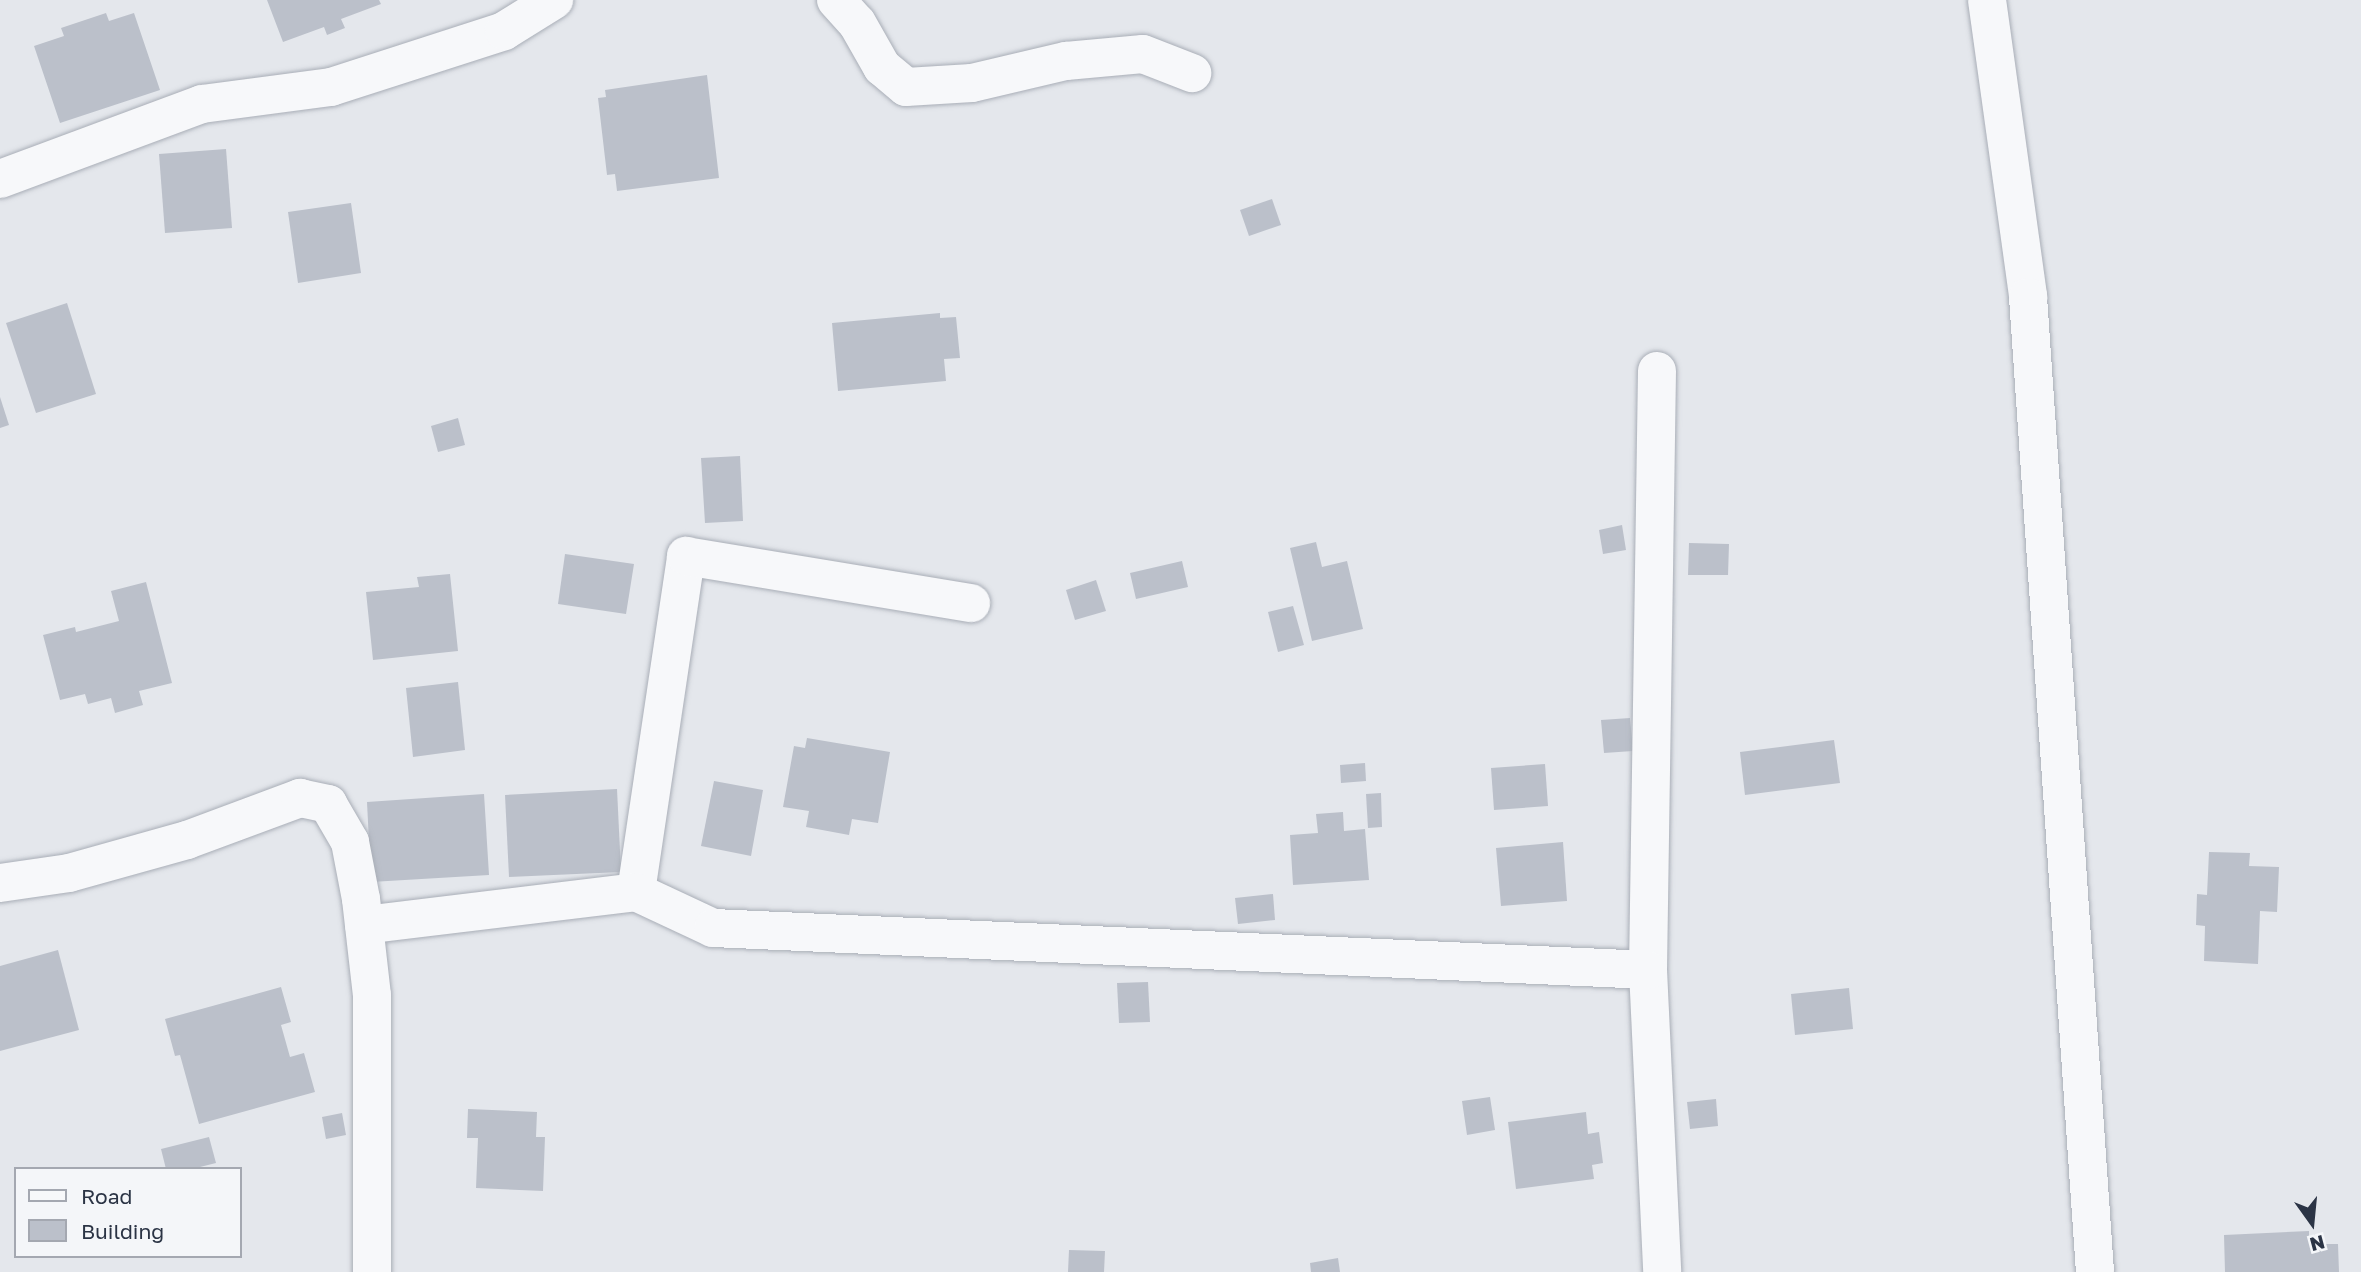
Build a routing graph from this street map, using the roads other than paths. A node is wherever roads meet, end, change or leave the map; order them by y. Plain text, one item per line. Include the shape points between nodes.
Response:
1 (554, 0) edge
2 (836, 0) edge
3 (1987, 0) edge
4 (1192, 73) dead end
5 (0, 179) edge
6 (1657, 371) dead end
7 (971, 603) dead end
8 (0, 883) edge
9 (636, 892) junction
10 (364, 925) junction
11 (1648, 970) junction
12 (372, 1272) edge
13 (1662, 1272) edge
14 (2095, 1272) edge

1 - 5 street via 504,31 331,87 202,104
2 - 4 street via 858,23 882,67 906,87 972,83 1066,61 1143,54
3 - 14 street via 2028,297
6 - 11 street
7 - 9 street via 686,556
8 - 10 street via 69,873 187,840 300,798 328,804 349,842
9 - 10 street
9 - 11 street via 713,928
10 - 12 street via 372,995
11 - 13 street

